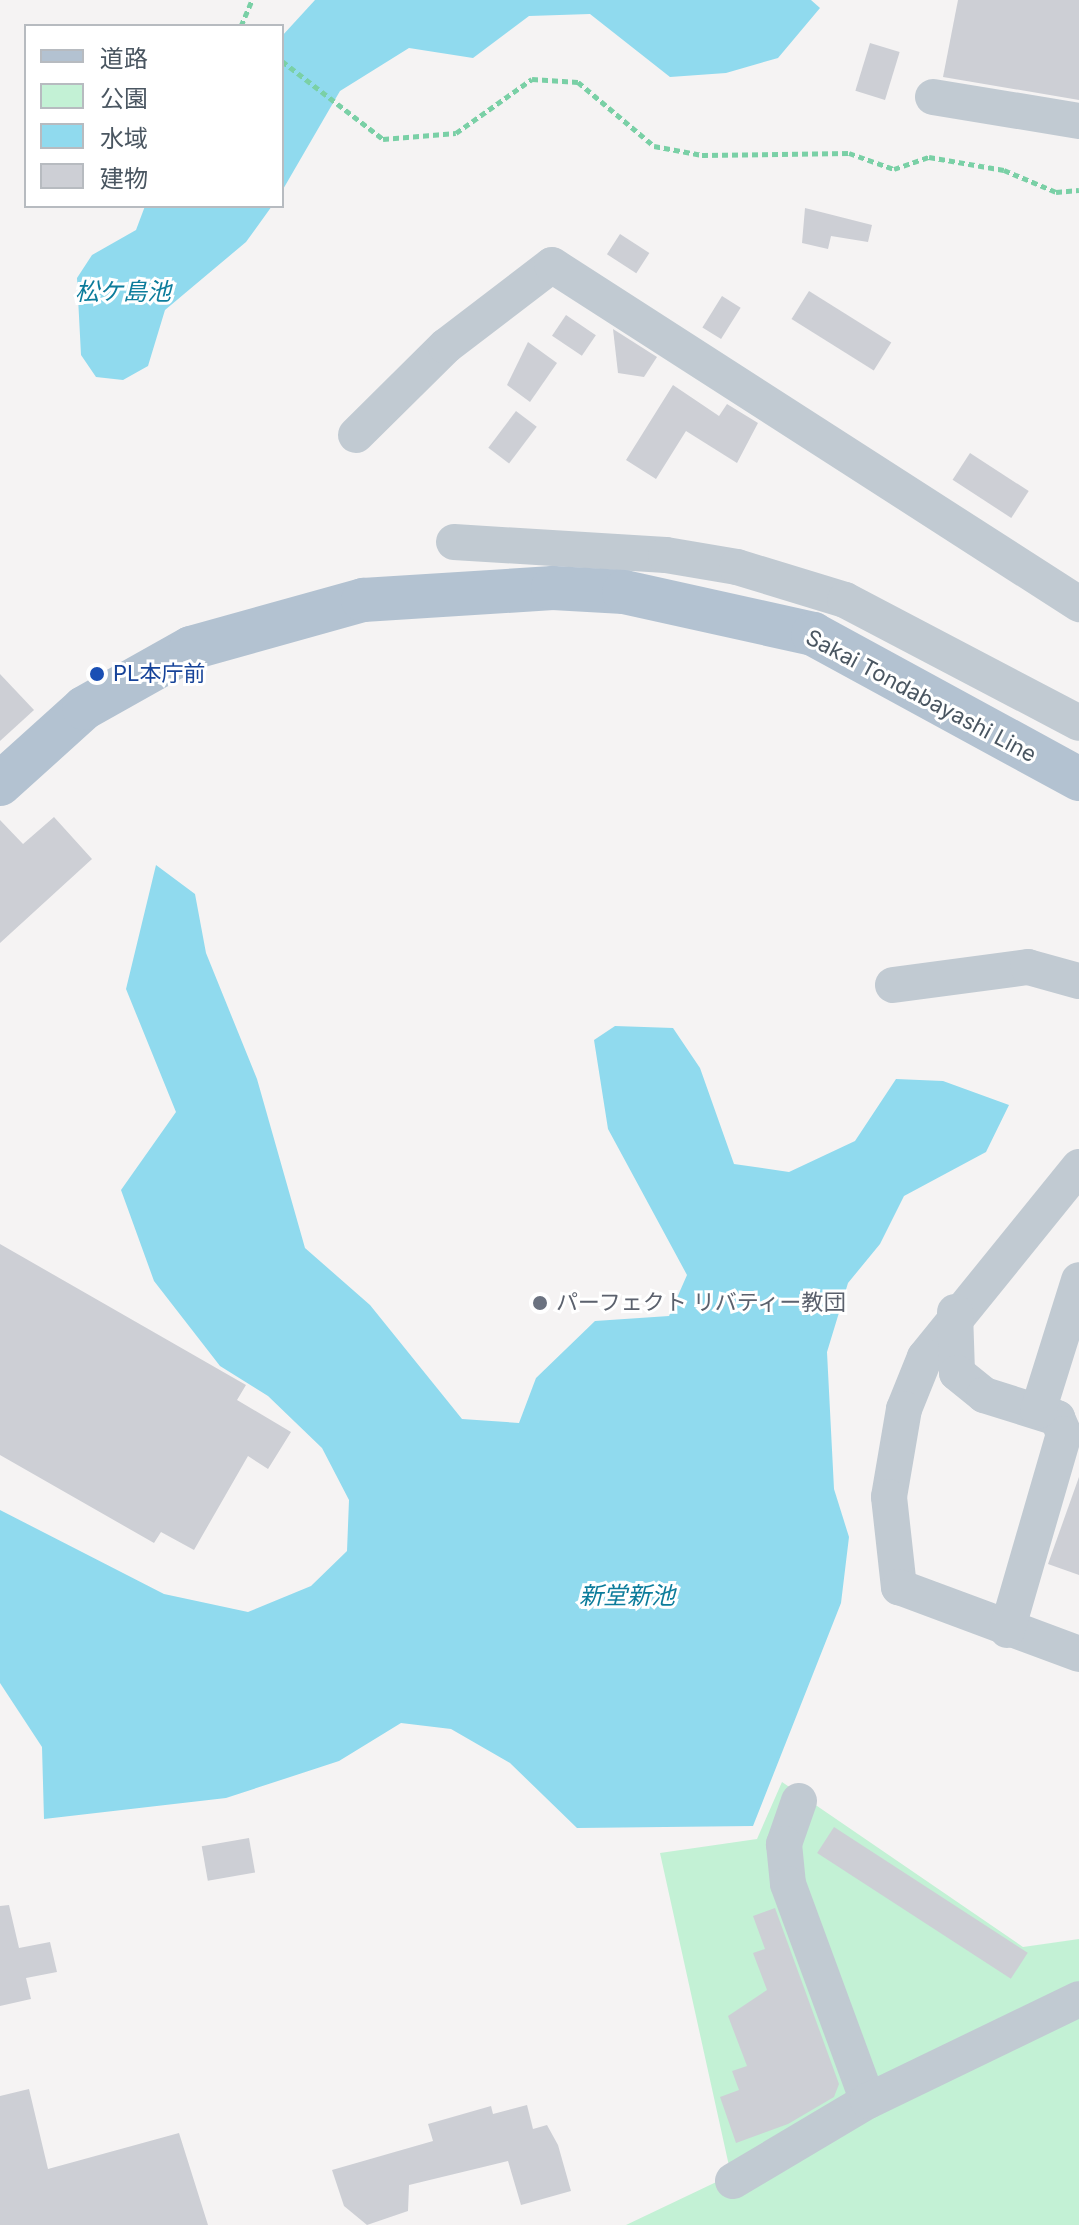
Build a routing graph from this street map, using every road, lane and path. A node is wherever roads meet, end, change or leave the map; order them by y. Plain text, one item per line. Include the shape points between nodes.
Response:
1 (252, 0) edge
2 (242, 24) edge
3 (284, 63) edge
4 (933, 97) dead end
5 (1079, 121) edge
6 (1079, 190) edge
7 (356, 435) dead end
8 (454, 542) dead end
9 (1079, 604) edge
10 (1079, 723) edge
11 (1079, 779) edge
12 (0, 784) edge
13 (1079, 981) edge
14 (893, 985) dead end
15 (1079, 1167) edge
16 (1079, 1280) edge
17 (955, 1312) junction
18 (1061, 1418) edge
19 (1007, 1630) junction
20 (1079, 1654) edge
21 (799, 1801) dead end
22 (1079, 1999) edge
23 (868, 2101) junction
24 (733, 2181) dead end

1 - 2 path
3 - 6 path via 383,139 456,133 532,79 578,82 654,146 702,155 849,153 894,169 929,157 1004,170 1056,192
4 - 5 lane
7 - 9 lane via 446,346 552,265
8 - 10 lane via 666,555 737,567 845,600
11 - 12 main road, Sakai Tondabayashi Line via 813,634 624,592 553,588 363,600 191,648 84,708
13 - 14 lane via 1028,967
15 - 17 lane via 1052,1209
16 - 18 lane
17 - 18 lane via 957,1373 984,1395
17 - 19 lane via 904,1409 889,1497 893,1562 899,1587
18 - 19 lane
19 - 20 lane
21 - 23 lane via 784,1844 788,1884
22 - 23 lane
23 - 24 lane

